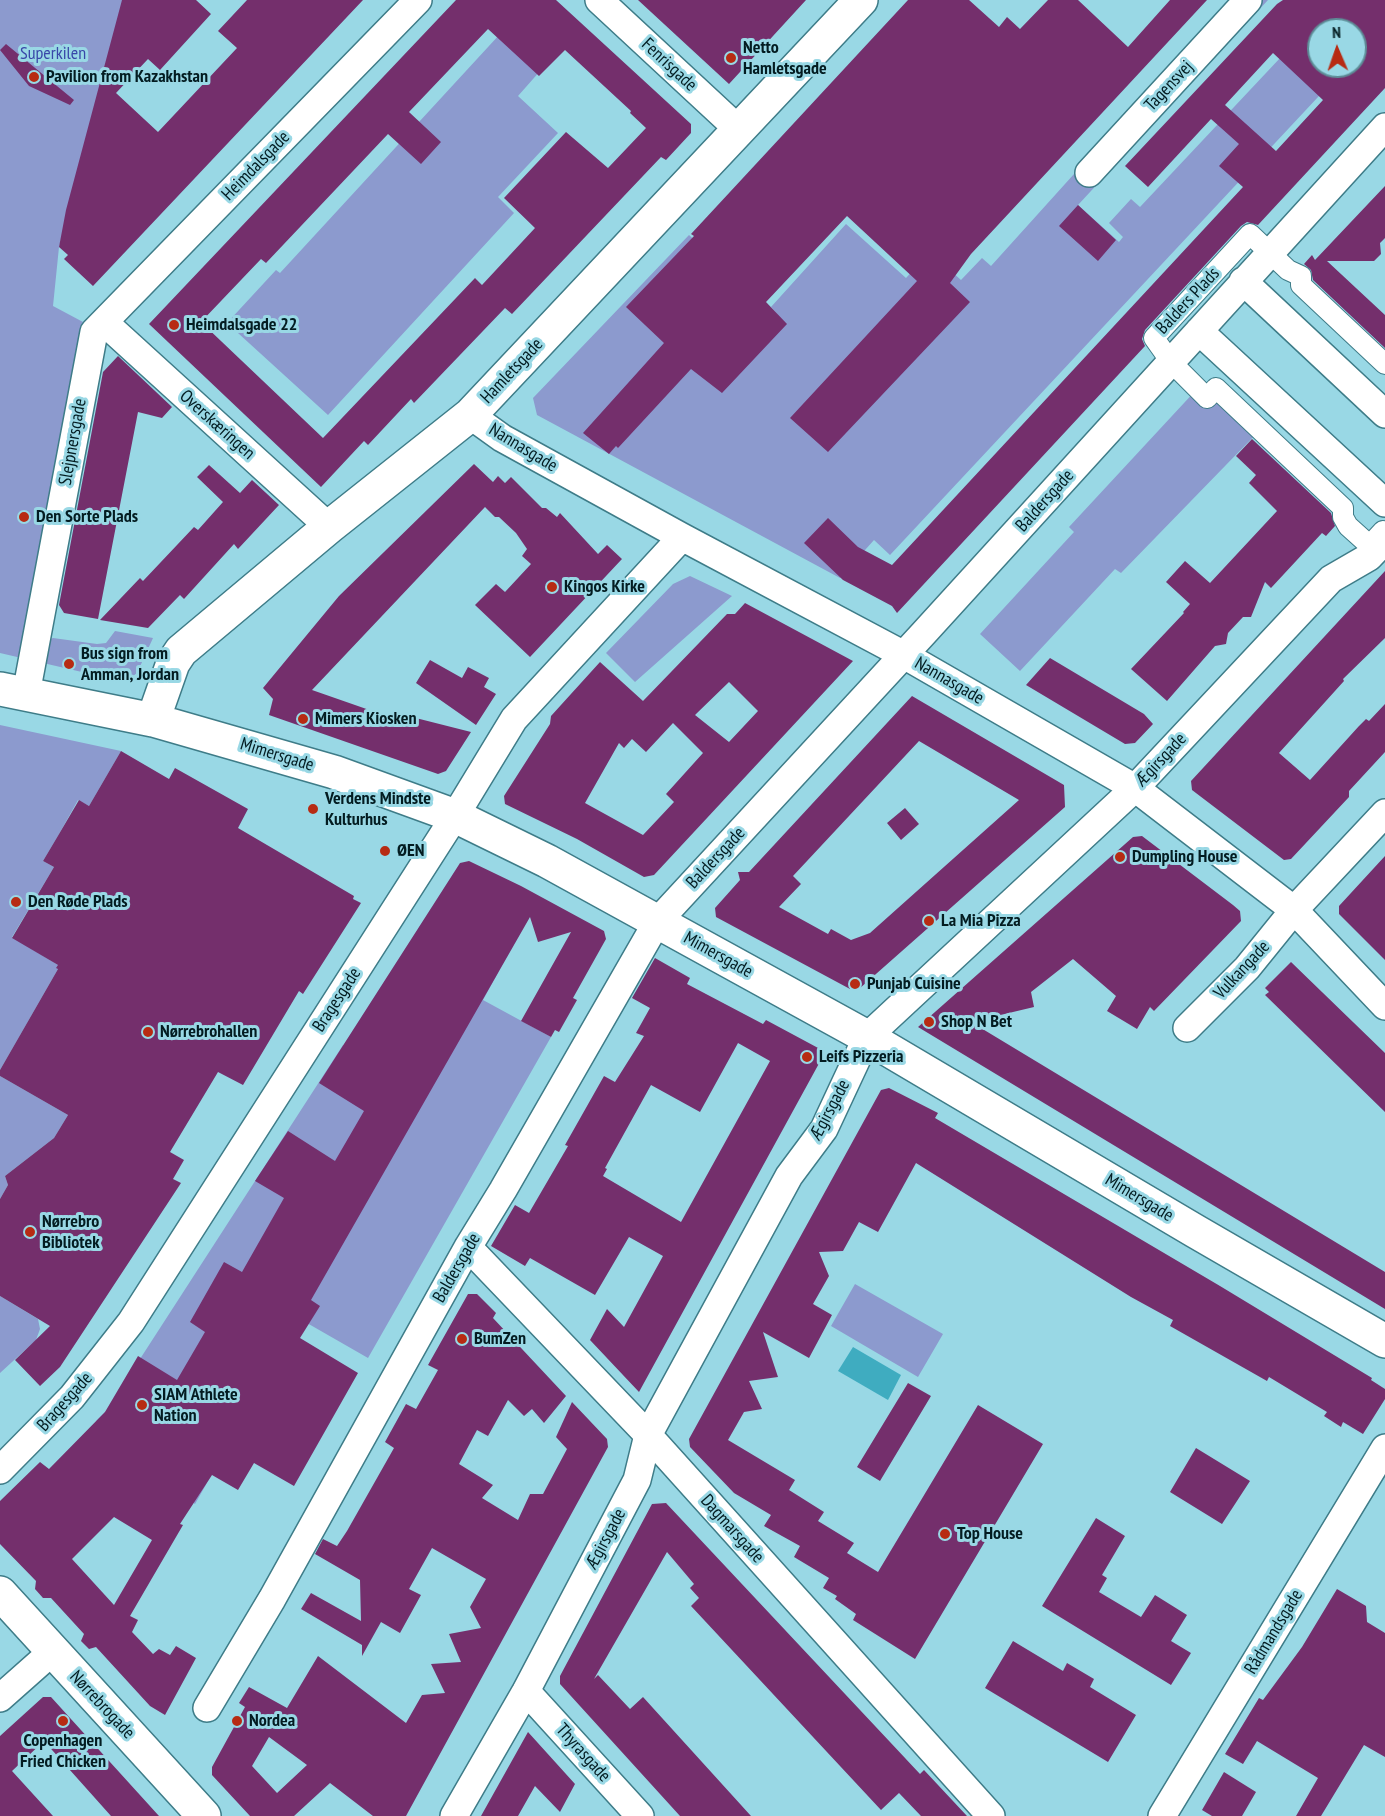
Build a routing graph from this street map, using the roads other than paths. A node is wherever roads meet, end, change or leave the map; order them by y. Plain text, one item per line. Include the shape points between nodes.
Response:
1 (417, 0) edge
2 (599, 0) edge
3 (861, 0) edge
4 (1248, 0) edge
5 (1385, 126) edge
6 (738, 129) junction
7 (1089, 173) dead end
8 (1269, 252) junction
9 (1243, 281) junction
10 (99, 327) junction
11 (1199, 331) junction
12 (1171, 362) junction
13 (1385, 364) edge
14 (1385, 414) edge
15 (471, 416) junction
16 (1385, 503) edge
17 (329, 527) junction
18 (1385, 529) edge
19 (682, 537) junction
20 (1385, 540) edge
21 (904, 655) junction
22 (13, 692) edge
23 (153, 720) junction
24 (1135, 788) junction
25 (1385, 813) edge
26 (455, 816) junction
27 (1294, 910) junction
28 (657, 922) junction
29 (1385, 1006) edge
30 (1186, 1028) dead end
31 (867, 1037) junction
32 (468, 1247) junction
33 (1385, 1341) edge
34 (648, 1435) junction
35 (1385, 1448) edge
36 (0, 1470) edge
37 (0, 1593) edge
38 (53, 1651) junction
39 (526, 1691) junction
40 (0, 1698) edge
41 (207, 1708) dead end
42 (204, 1816) edge
43 (454, 1816) edge
44 (640, 1816) edge
45 (991, 1816) edge
46 (1162, 1816) edge

1 - 10 street, Heimdalsgade
2 - 6 street, Fenrisgade
3 - 6 street, Hamletsgade
4 - 7 street, Tagensvej
5 - 8 street, Baldersgade
6 - 15 street, Hamletsgade
8 - 9 street, Baldersgade
8 - 12 street, Balders Plads via 1250,234 1154,338
8 - 13 street, Balders Plads via 1300,276 1301,285
9 - 11 street, Baldersgade
9 - 14 street, Balders Plads
10 - 17 street, Overskæringen
10 - 22 street, Slejpnersgade
11 - 12 street, Baldersgade
11 - 16 street, Balders Plads
12 - 18 street, Balders Plads via 1207,398 1216,388 1242,412 1343,508 1348,526 1368,544
12 - 21 street, Baldersgade
15 - 17 street, Hamletsgade
15 - 19 street, Nannasgade via 502,438
17 - 23 street, Hamletsgade via 180,651
19 - 21 street, Nannasgade
19 - 26 street, Bragesgade via 514,719
20 - 24 street, Ægirsgade via 1369,557 1331,579
21 - 24 street, Nannasgade
21 - 28 street, Baldersgade
22 - 23 street, Mimersgade
23 - 26 street, Mimersgade via 334,772
24 - 27 street, Nannasgade
24 - 31 street, Ægirsgade
25 - 27 street, Vulkangade
26 - 28 street, Mimersgade
26 - 36 street, Bragesgade via 131,1322 72,1397
27 - 29 street, Nannasgade
27 - 30 street, Vulkangade via 1247,968
28 - 31 street, Mimersgade
28 - 32 street, Baldersgade
31 - 33 street, Mimersgade
31 - 34 street, Ægirsgade via 824,1129 789,1176
32 - 34 street, Dagmarsgade
32 - 41 street, Baldersgade
34 - 39 street, Ægirsgade via 637,1480
34 - 45 street, Dagmarsgade
35 - 46 street, Rådmandsgade
37 - 38 street, Nørrebrogade
38 - 40 street
38 - 42 street, Nørrebrogade
39 - 43 street, Ægirsgade
39 - 44 street, Thyrasgade

